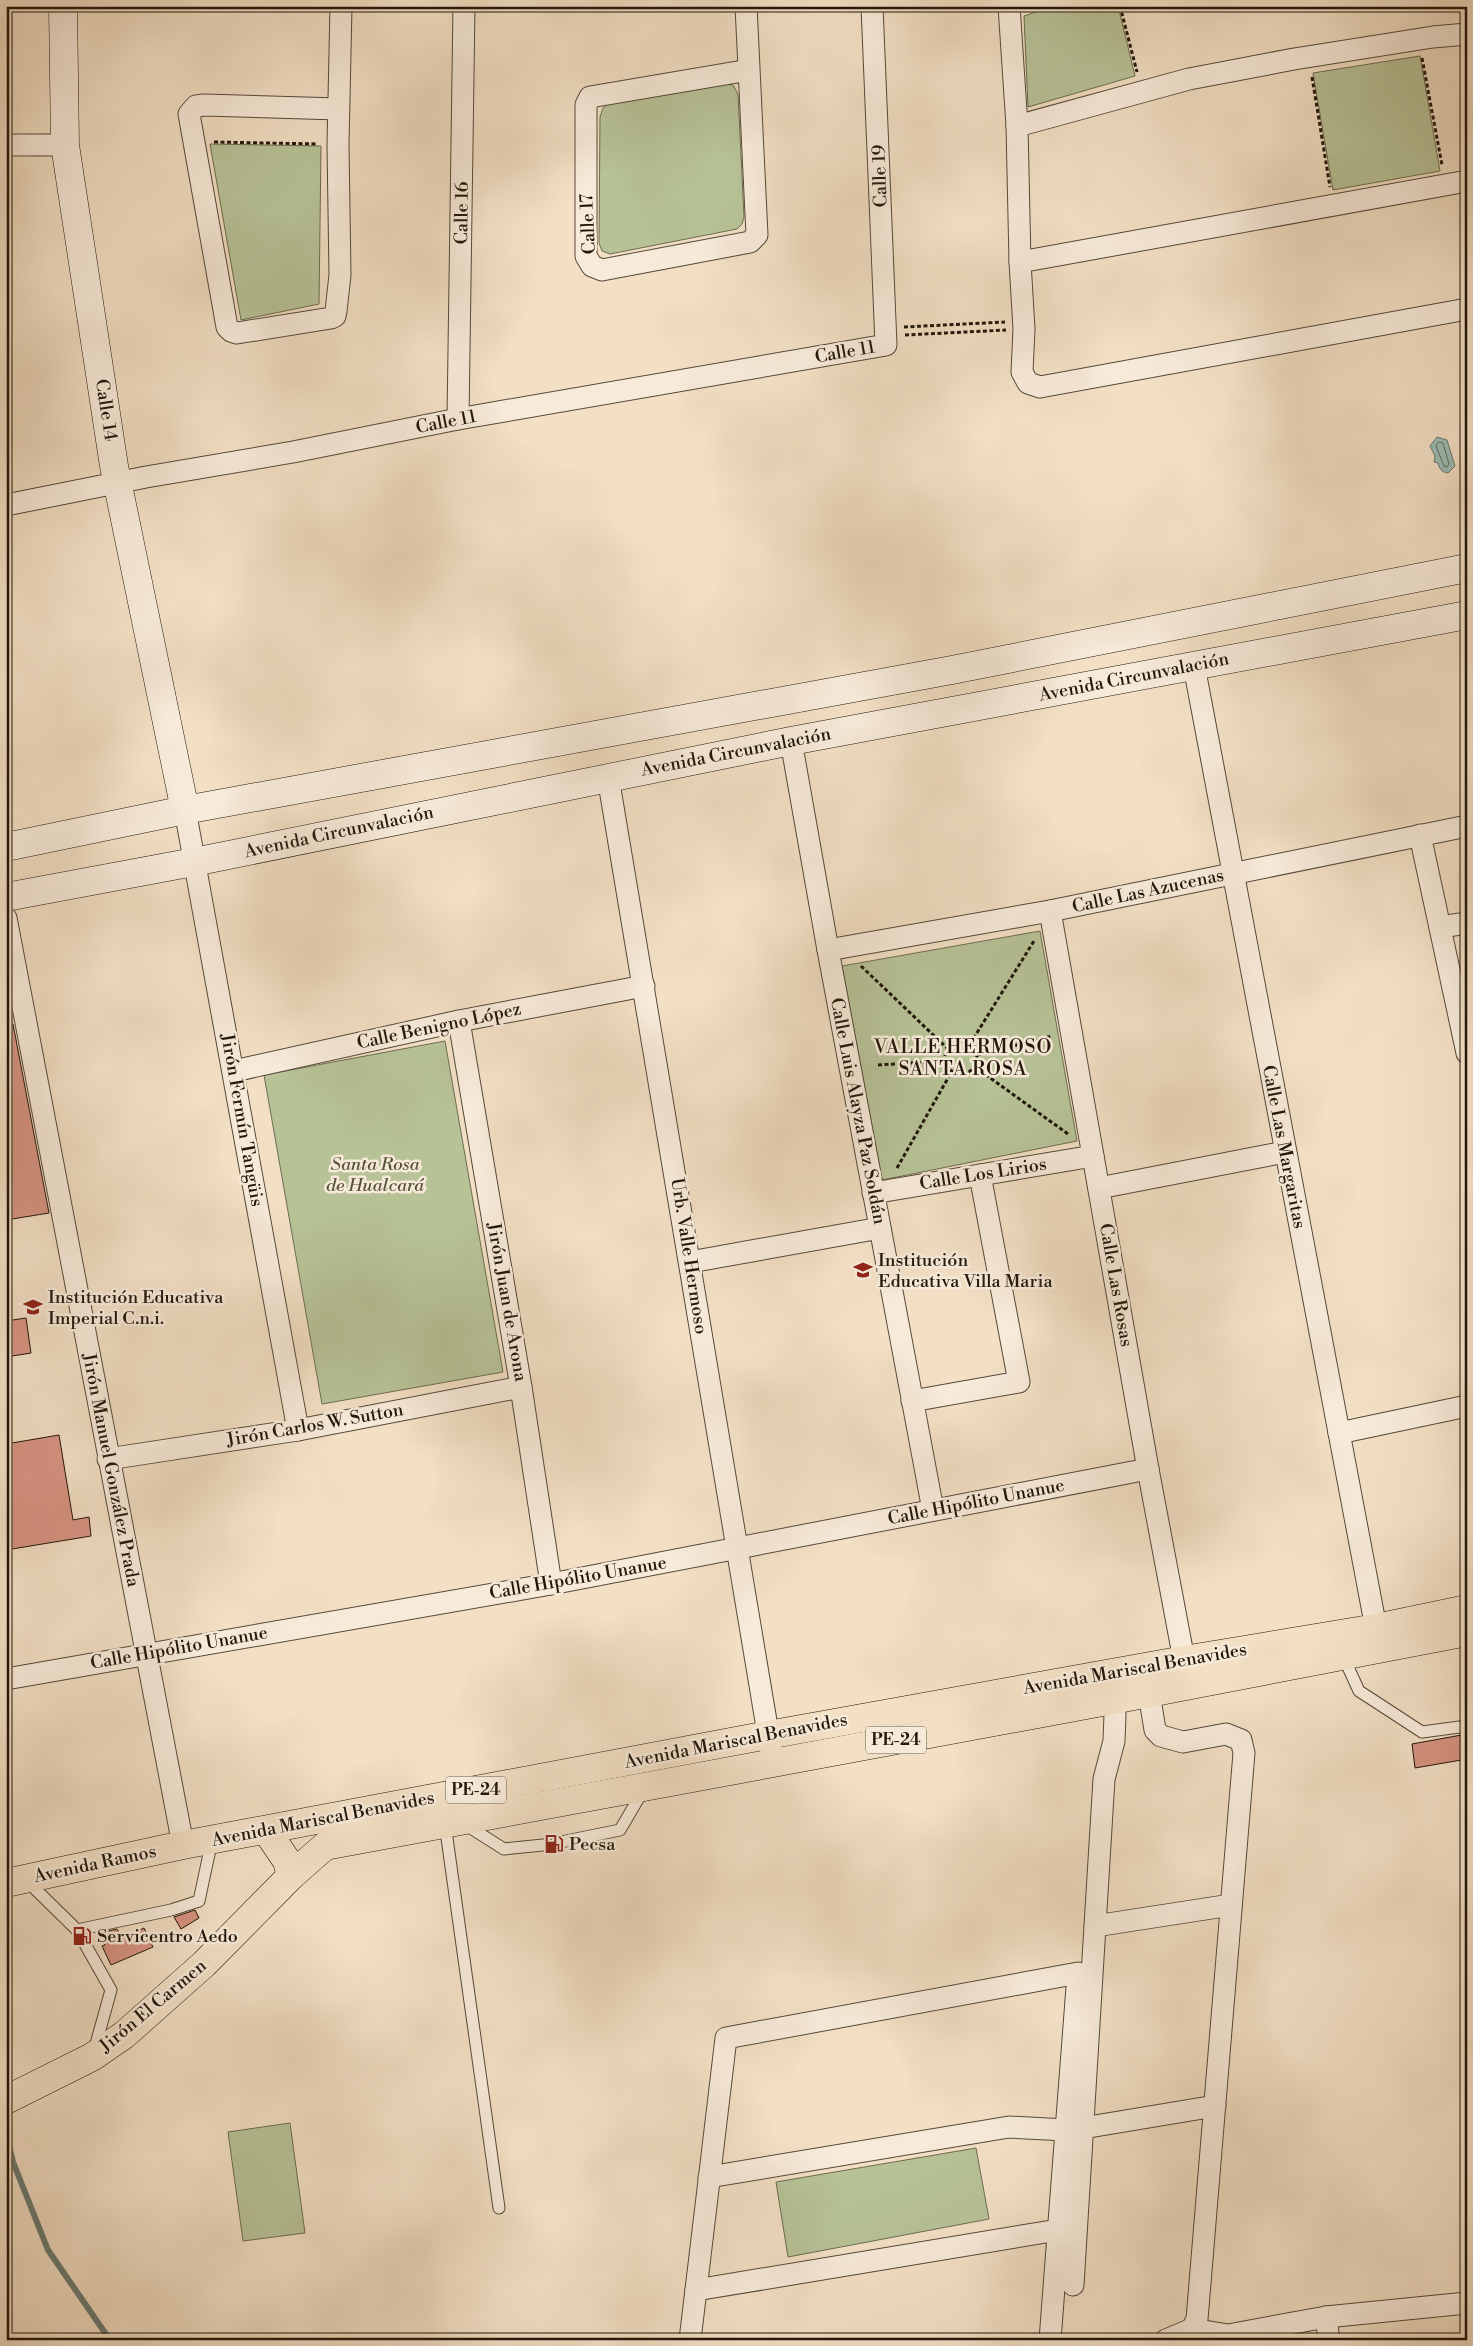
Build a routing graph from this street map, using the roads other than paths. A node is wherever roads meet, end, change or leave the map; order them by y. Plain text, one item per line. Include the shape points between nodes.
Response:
1 (63, 6) edge
2 (341, 6) edge
3 (464, 6) edge
4 (746, 6) edge
5 (872, 6) edge
6 (1009, 6) edge
7 (1467, 34) edge
8 (749, 70) junction
9 (339, 109) junction
10 (1017, 126) junction
11 (6, 145) edge
12 (65, 145) junction
13 (1467, 181) edge
14 (1020, 262) junction
15 (1467, 309) edge
16 (886, 336) joint
17 (458, 419) junction
18 (119, 483) junction
19 (6, 505) edge
20 (1467, 568) edge
21 (1467, 615) edge
22 (1194, 666) junction
23 (952, 670) junction
24 (811, 697) junction
25 (956, 710) junction
26 (820, 736) junction
27 (791, 741) junction
28 (608, 777) junction
29 (185, 810) junction
30 (1467, 826) edge
31 (1420, 835) junction
32 (6, 846) edge
33 (194, 862) junction
34 (1233, 873) junction
35 (6, 896) edge
36 (1050, 910) junction
37 (6, 918) edge
38 (1467, 922) edge
39 (1440, 927) junction
40 (828, 950) junction
41 (644, 986) junction
42 (459, 1021) junction
43 (1467, 1053) edge
44 (234, 1071) junction
45 (1285, 1152) junction
46 (1093, 1156) junction
47 (980, 1175) junction
48 (1099, 1188) junction
49 (873, 1193) junction
50 (880, 1228) junction
51 (690, 1262) junction
52 (521, 1387) junction
53 (912, 1401) junction
54 (1467, 1406) edge
55 (298, 1430) junction
56 (1339, 1433) junction
57 (108, 1459) junction
58 (1148, 1469) junction
59 (933, 1510) junction
60 (736, 1548) junction
61 (551, 1584) junction
62 (1467, 1610) edge
63 (1376, 1628) junction
64 (1467, 1632) edge
65 (147, 1653) junction
66 (1343, 1656) junction
67 (1184, 1660) junction
68 (6, 1679) edge
69 (1149, 1693) junction
70 (1113, 1700) junction
71 (1467, 1726) edge
72 (768, 1735) junction
73 (773, 1763) junction
74 (646, 1787) junction
75 (453, 1822) junction
76 (266, 1830) junction
77 (212, 1840) junction
78 (556, 1843) dead end
79 (183, 1845) junction
80 (543, 1845) dead end
81 (325, 1846) joint
82 (290, 1876) junction
83 (15, 1881) edge
84 (1097, 1886) junction
85 (1232, 1905) junction
86 (1095, 1926) junction
87 (77, 1930) junction
88 (1078, 1973) junction
89 (92, 2057) junction
90 (6, 2100) edge
91 (1215, 2106) junction
92 (1074, 2129) junction
93 (709, 2177) junction
94 (499, 2208) dead end
95 (1058, 2230) junction
96 (1073, 2285) dead end
97 (696, 2290) junction
98 (1467, 2303) edge
99 (1326, 2317) junction
100 (1192, 2329) junction
101 (690, 2340) edge
102 (1050, 2340) edge
103 (1166, 2340) edge
104 (1328, 2340) edge

1 - 12 street, Calle 14
2 - 9 street
3 - 17 street, Calle 16
4 - 8 street, Calle 17
5 - 16 street, Calle 19
6 - 10 street
7 - 10 street via 1418,39 1189,79
8 - 8 street, Calle 17 via 757,235 750,242 731,246 602,270 592,266 586,256 586,105 590,97
9 - 9 street via 340,275 335,316 237,333 231,331 227,327 188,114 196,106 204,105
10 - 14 street
11 - 12 street
12 - 18 street, Calle 14
13 - 14 street
14 - 15 street via 1024,325 1022,372 1028,383 1040,387
16 - 17 street, Calle 11
17 - 18 street, Calle 11
18 - 19 street, Calle 11
18 - 29 street, Calle 14
20 - 23 street
21 - 22 street, Avenida Circunvalación
22 - 25 street, Avenida Circunvalación
22 - 34 street, Calle Las Margaritas
23 - 24 street
23 - 25 street
24 - 26 street
24 - 29 street
25 - 26 street, Avenida Circunvalación
26 - 27 street, Avenida Circunvalación
27 - 28 street, Avenida Circunvalación
27 - 40 street, Calle Luis Alayza Paz Soldán
28 - 33 street, Avenida Circunvalación
28 - 41 street, Urb. Valle Hermoso
29 - 32 street
29 - 33 street, Jirón Fermín Tangüis
30 - 31 street, Calle Las Azucenas
31 - 34 street, Calle Las Azucenas
31 - 39 street
33 - 35 street, Avenida Circunvalación
33 - 44 street, Jirón Fermín Tangüis
34 - 36 street, Calle Las Azucenas
34 - 45 street, Calle Las Margaritas
36 - 40 street, Calle Las Azucenas
36 - 46 street, Calle Las Rosas
37 - 57 street, Jirón Manuel González Prada
38 - 39 street
39 - 43 street
40 - 49 street, Calle Luis Alayza Paz Soldán
41 - 42 street, Calle Benigno López
41 - 51 street, Urb. Valle Hermoso
42 - 44 street, Calle Benigno López
42 - 52 street, Jirón Juan de Arona
44 - 55 street, Jirón Fermín Tangüis
45 - 48 street
45 - 56 street, Calle Las Margaritas
46 - 47 street, Calle Los Lirios
46 - 48 street, Calle Las Rosas
47 - 49 street, Calle Los Lirios
47 - 53 street via 1019,1382
48 - 58 street, Calle Las Rosas
49 - 50 street, Calle Luis Alayza Paz Soldán
50 - 51 street
50 - 53 street, Calle Luis Alayza Paz Soldán
51 - 60 street, Urb. Valle Hermoso
52 - 55 street, Jirón Carlos W. Sutton
52 - 61 street, Jirón Juan de Arona
53 - 59 street, Calle Luis Alayza Paz Soldán
54 - 56 street
55 - 57 street, Jirón Carlos W. Sutton
56 - 63 street, Calle Las Margaritas
57 - 65 street, Jirón Manuel González Prada
58 - 59 street, Calle Hipólito Unanue
58 - 67 street, Calle Las Rosas
59 - 60 street, Calle Hipólito Unanue
60 - 61 street, Calle Hipólito Unanue
60 - 72 street, Urb. Valle Hermoso
61 - 65 street, Calle Hipólito Unanue
62 - 63 highway, Avenida Mariscal Benavides / PE-24
63 - 67 highway, Avenida Mariscal Benavides / PE-24
64 - 66 highway, Avenida Mariscal Benavides / PE-24
65 - 68 street, Calle Hipólito Unanue
65 - 79 street, Jirón Manuel González Prada
66 - 69 highway, Avenida Mariscal Benavides / PE-24
66 - 71 lane via 1359,1691 1422,1732
67 - 72 highway, Avenida Mariscal Benavides / PE-24
69 - 70 highway, Avenida Mariscal Benavides / PE-24
69 - 85 street via 1155,1730 1161,1736 1183,1742 1226,1734 1241,1740 1244,1753
70 - 73 highway, Avenida Mariscal Benavides / PE-24
70 - 84 street via 1114,1735 1104,1779
72 - 73 street, Urb. Valle Hermoso
72 - 76 highway, Avenida Mariscal Benavides / PE-24
73 - 74 highway, Avenida Mariscal Benavides / PE-24
74 - 75 highway, Avenida Mariscal Benavides / PE-24
74 - 78 lane via 620,1830
75 - 80 lane via 504,1849
75 - 81 highway, Avenida Mariscal Benavides / PE-24
75 - 94 lane
76 - 77 highway, Avenida Mariscal Benavides / PE-24
76 - 82 highway via 288,1861
77 - 79 highway, Avenida Mariscal Benavides / PE-24
77 - 87 lane via 199,1901
79 - 83 highway, Avenida Ramos / PE-24
81 - 82 highway, Jirón El Carmen / PE-24
82 - 89 highway, Jirón El Carmen / PE-24 via 204,1964 124,2035
83 - 87 lane
84 - 86 street
84 - 88 street via 1086,1902
85 - 86 street
85 - 91 street
86 - 92 street
87 - 89 lane via 111,1990
88 - 92 street
88 - 93 street via 726,2038
89 - 90 highway, Jirón El Carmen / PE-24
91 - 92 street
91 - 100 street via 1197,2319
92 - 93 street via 1009,2127
92 - 95 street
92 - 96 street
93 - 97 street
95 - 97 street
95 - 102 street
97 - 101 street
98 - 99 street
99 - 100 street via 1228,2335
99 - 104 street
100 - 103 street

